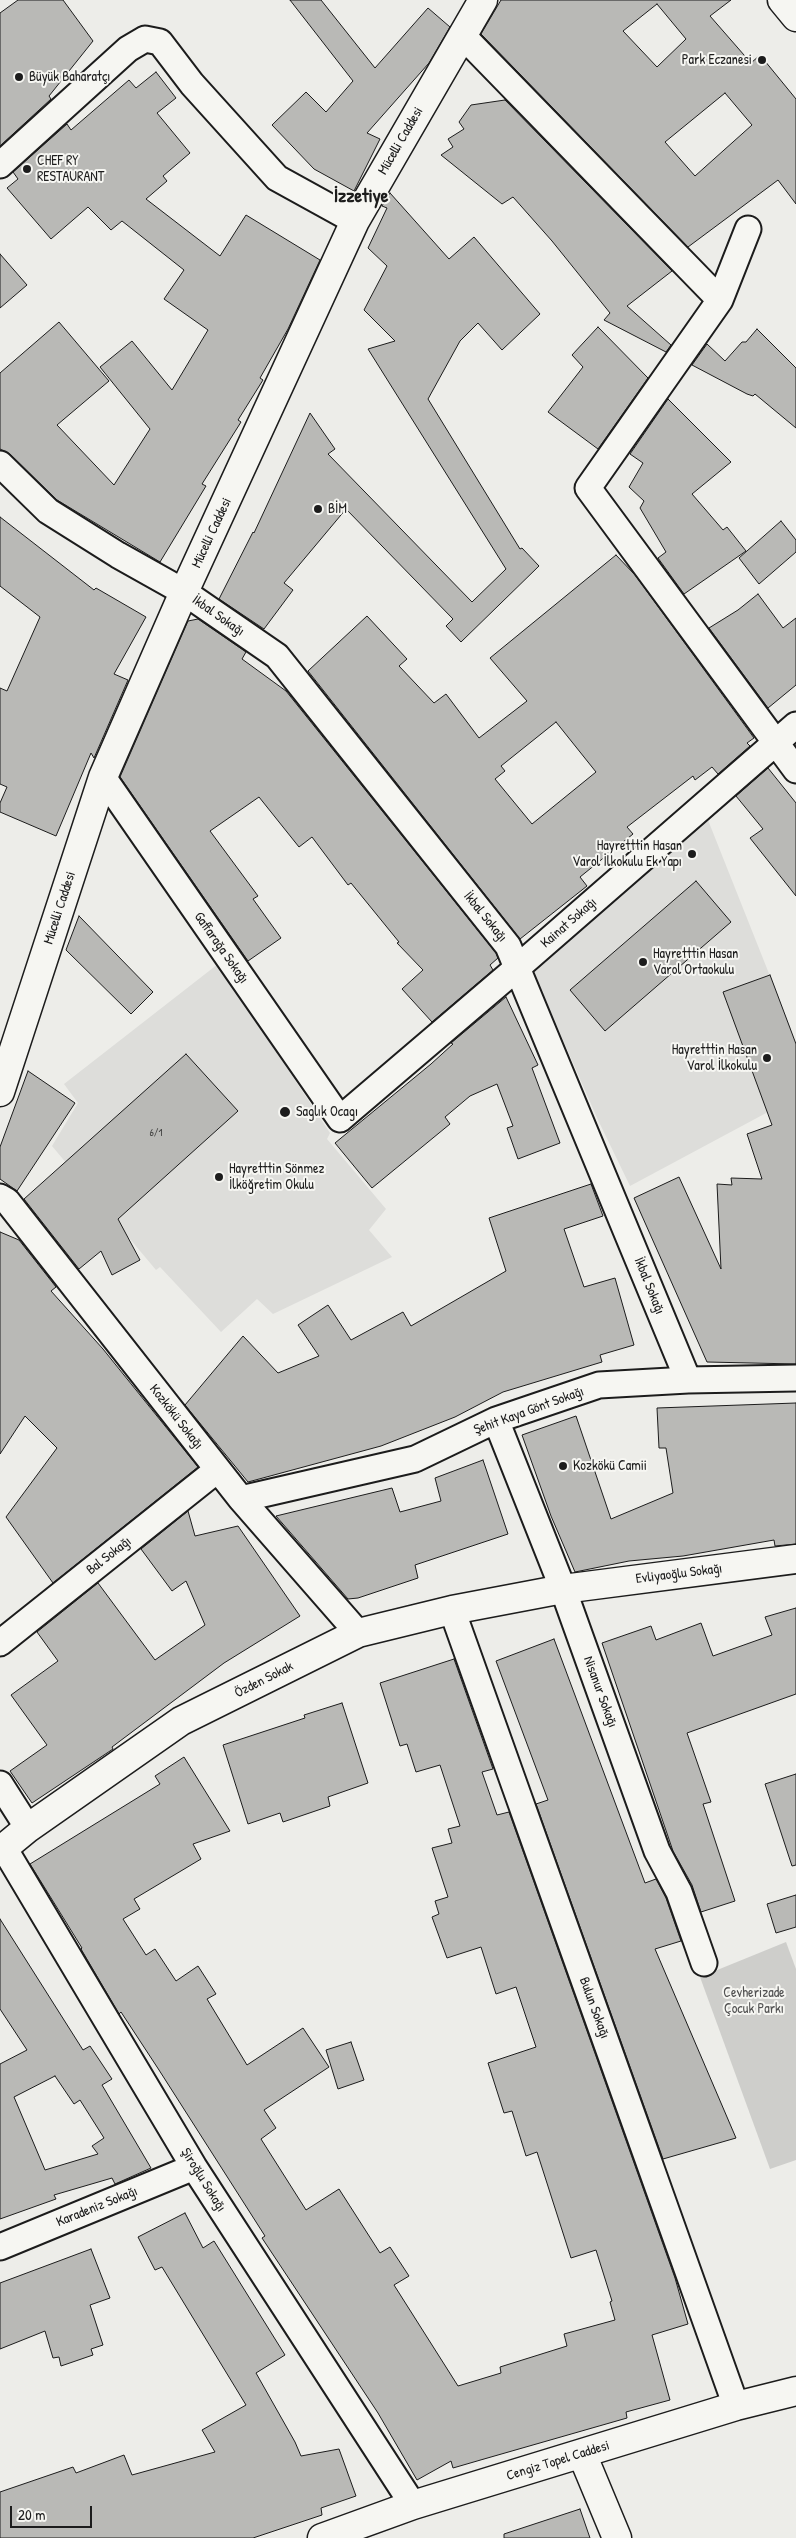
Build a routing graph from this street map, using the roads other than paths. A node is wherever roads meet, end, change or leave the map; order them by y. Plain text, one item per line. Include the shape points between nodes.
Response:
1 (483, 0) edge
2 (782, 0) edge
3 (796, 17) edge
4 (462, 35) junction
5 (0, 165) edge
6 (355, 221) junction
7 (748, 229) dead end
8 (720, 300) junction
9 (0, 464) edge
10 (184, 592) junction
11 (796, 725) edge
12 (776, 742) junction
13 (796, 770) edge
14 (102, 778) junction
15 (518, 968) junction
16 (0, 1092) edge
17 (340, 1118) joint
18 (0, 1197) edge
19 (796, 1378) edge
20 (688, 1380) junction
21 (496, 1420) junction
22 (217, 1470) junction
23 (241, 1499) junction
24 (796, 1559) edge
25 (563, 1589) junction
26 (452, 1610) junction
27 (358, 1633) junction
28 (0, 1643) edge
29 (0, 1784) edge
30 (28, 1828) junction
31 (2, 1850) edge
32 (704, 1963) dead end
33 (194, 2167) junction
34 (0, 2247) edge
35 (796, 2391) edge
36 (736, 2406) junction
37 (582, 2454) junction
38 (413, 2505) junction
39 (322, 2538) edge
40 (617, 2538) edge

1 - 4 main road, Mücelli Caddesi
2 - 3 main road
4 - 6 main road, Mücelli Caddesi
4 - 8 street
5 - 6 street via 128,49 145,39 160,42 192,84 276,178
6 - 10 main road, Mücelli Caddesi
7 - 8 street
8 - 12 street via 588,488
9 - 10 street, İkbal Sokağı via 48,510
10 - 14 main road, Mücelli Caddesi
10 - 15 street, İkbal Sokağı via 277,656 508,946
11 - 12 street, Kainat Sokağı
12 - 13 street
12 - 15 street, Kainat Sokağı
14 - 16 main road, Mücelli Caddesi
14 - 17 street, Gaffarağa Sokağı
15 - 17 street, Kainat Sokağı
15 - 20 street, İkbal Sokağı
18 - 22 street, Kozkökü Sokağı
19 - 20 street, Şehit Kaya Gönt Sokağı
20 - 21 street, Şehit Kaya Gönt Sokağı via 600,1385
21 - 23 street, Şehit Kaya Gönt Sokağı via 415,1459
21 - 25 street, Nisanur Sokağı
22 - 23 street, Kozkökü Sokağı
22 - 28 street, Bal Sokağı
23 - 27 street, Kozkökü Sokağı
24 - 25 main road, Evliyaoğlu Sokağı
25 - 26 main road, Özden Sokak
25 - 32 street, Nisanur Sokağı via 657,1851 679,1892
26 - 27 main road, Özden Sokak
26 - 36 street, Bulun Sokağı
27 - 30 main road, Özden Sokak via 181,1721
29 - 30 street
30 - 31 main road, Özden Sokak
31 - 33 street, Şiroğlu Sokağı
33 - 34 street, Karadeniz Sokağı
33 - 38 street, Şiroğlu Sokağı
35 - 36 main road, Cengiz Topel Caddesi
36 - 37 main road, Cengiz Topel Caddesi
37 - 38 main road, Cengiz Topel Caddesi
37 - 40 main road
38 - 39 main road, Cengiz Topel Caddesi

